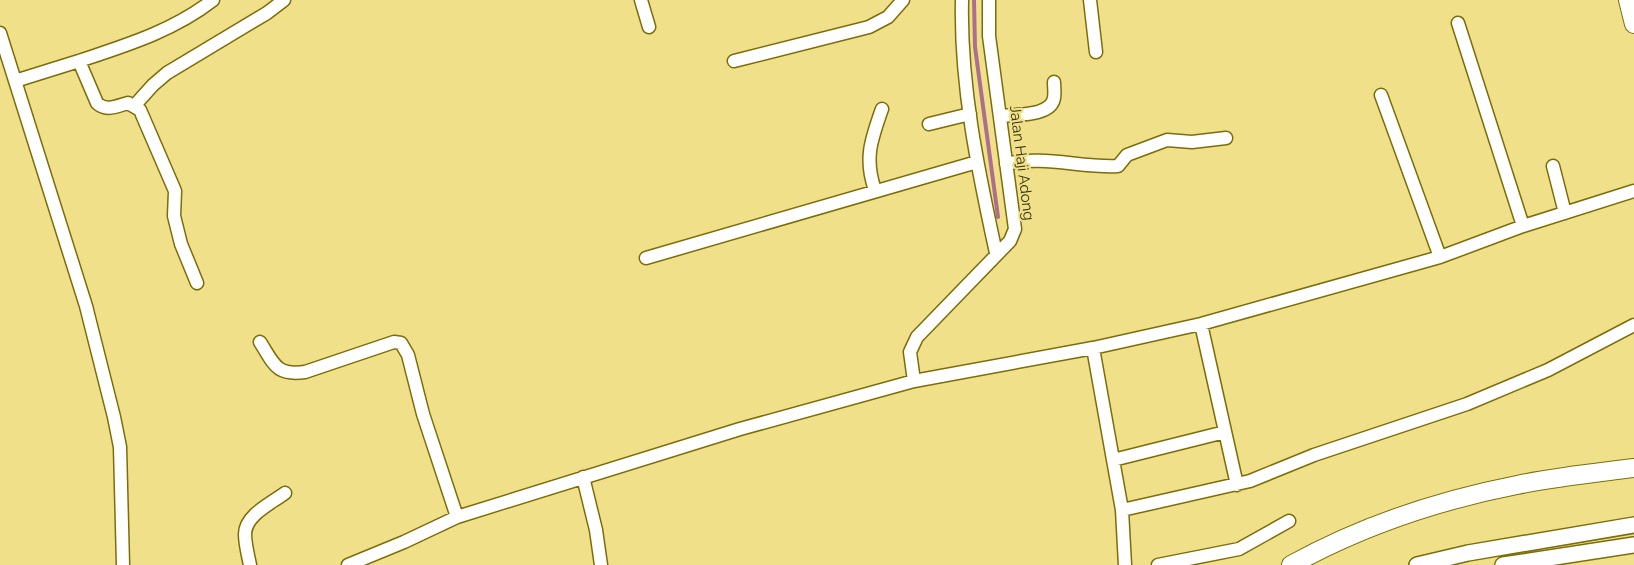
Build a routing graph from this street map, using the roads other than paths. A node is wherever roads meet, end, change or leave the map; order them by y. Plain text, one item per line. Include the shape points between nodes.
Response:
1 (213, 0) edge
2 (284, 0) edge
3 (641, 0) edge
4 (903, 0) edge
5 (962, 0) edge
6 (989, 0) edge
7 (1090, 0) edge
8 (1628, 0) edge
9 (1458, 23) dead end
10 (1634, 24) edge
11 (649, 26) dead end
12 (0, 33) edge
13 (1096, 52) dead end
14 (79, 61) junction
15 (734, 61) dead end
16 (14, 81) junction
17 (1054, 82) dead end
18 (1381, 95) dead end
19 (135, 105) junction
20 (882, 109) dead end
21 (970, 114) junction
22 (1000, 116) junction
23 (929, 124) dead end
24 (1226, 138) dead end
25 (977, 162) junction
26 (1006, 164) junction
27 (1553, 166) dead end
28 (875, 190) junction
29 (1634, 191) edge
30 (1565, 213) junction
31 (1523, 226) junction
32 (996, 253) junction
33 (1440, 257) junction
34 (646, 258) dead end
35 (197, 283) dead end
36 (1201, 324) junction
37 (1634, 325) edge
38 (260, 342) dead end
39 (1093, 348) junction
40 (914, 381) junction
41 (1225, 432) junction
42 (1113, 460) junction
43 (1634, 462) edge
44 (1634, 468) edge
45 (1585, 475) junction
46 (583, 477) junction
47 (1237, 485) junction
48 (285, 493) dead end
49 (1122, 510) junction
50 (457, 517) junction
51 (1289, 521) dead end
52 (1634, 525) edge
53 (1634, 544) edge
54 (123, 565) edge
55 (250, 565) edge
56 (348, 565) edge
57 (601, 565) edge
58 (1125, 565) edge
59 (1158, 565) edge
60 (1291, 565) edge
61 (1417, 565) edge
62 (1503, 565) edge

1 - 14 street via 157,34
2 - 19 street via 168,73
3 - 11 street
4 - 15 street via 888,17 868,27
5 - 21 street via 962,45
6 - 22 street, Jalan Haji Adong via 989,36
7 - 13 street
8 - 10 highway
9 - 31 street
12 - 16 street
14 - 16 street
14 - 19 street via 97,103 102,107 128,102
16 - 54 street via 86,306 114,417 120,447
17 - 22 street via 1054,99 1050,107 1040,112
18 - 33 street
19 - 35 street via 175,191 174,216
20 - 28 street via 868,157
21 - 23 street
21 - 25 street
22 - 26 street, Jalan Haji Adong
24 - 26 street via 1192,142 1167,140 1127,155 1118,166 1020,161
25 - 28 street
25 - 32 street
26 - 32 street, Jalan Haji Adong via 1015,229 1010,241
27 - 30 street
28 - 34 street
29 - 30 street
30 - 31 street
31 - 33 street
32 - 40 street, Jalan Haji Adong via 917,337 910,352
33 - 36 street
36 - 39 street
36 - 41 street
37 - 47 street via 1508,388
38 - 50 street via 275,367 292,374 394,342 401,343 408,355 423,414
39 - 40 street
39 - 42 street
40 - 46 street
41 - 42 street
41 - 47 street
42 - 49 street
43 - 45 highway
44 - 45 highway
45 - 60 highway via 1518,485 1458,499 1338,542
46 - 50 street
46 - 57 street
47 - 49 street
48 - 55 street via 247,525 245,533
49 - 58 street
50 - 56 street
51 - 59 street via 1239,549
52 - 61 main road via 1477,551
53 - 62 main road

